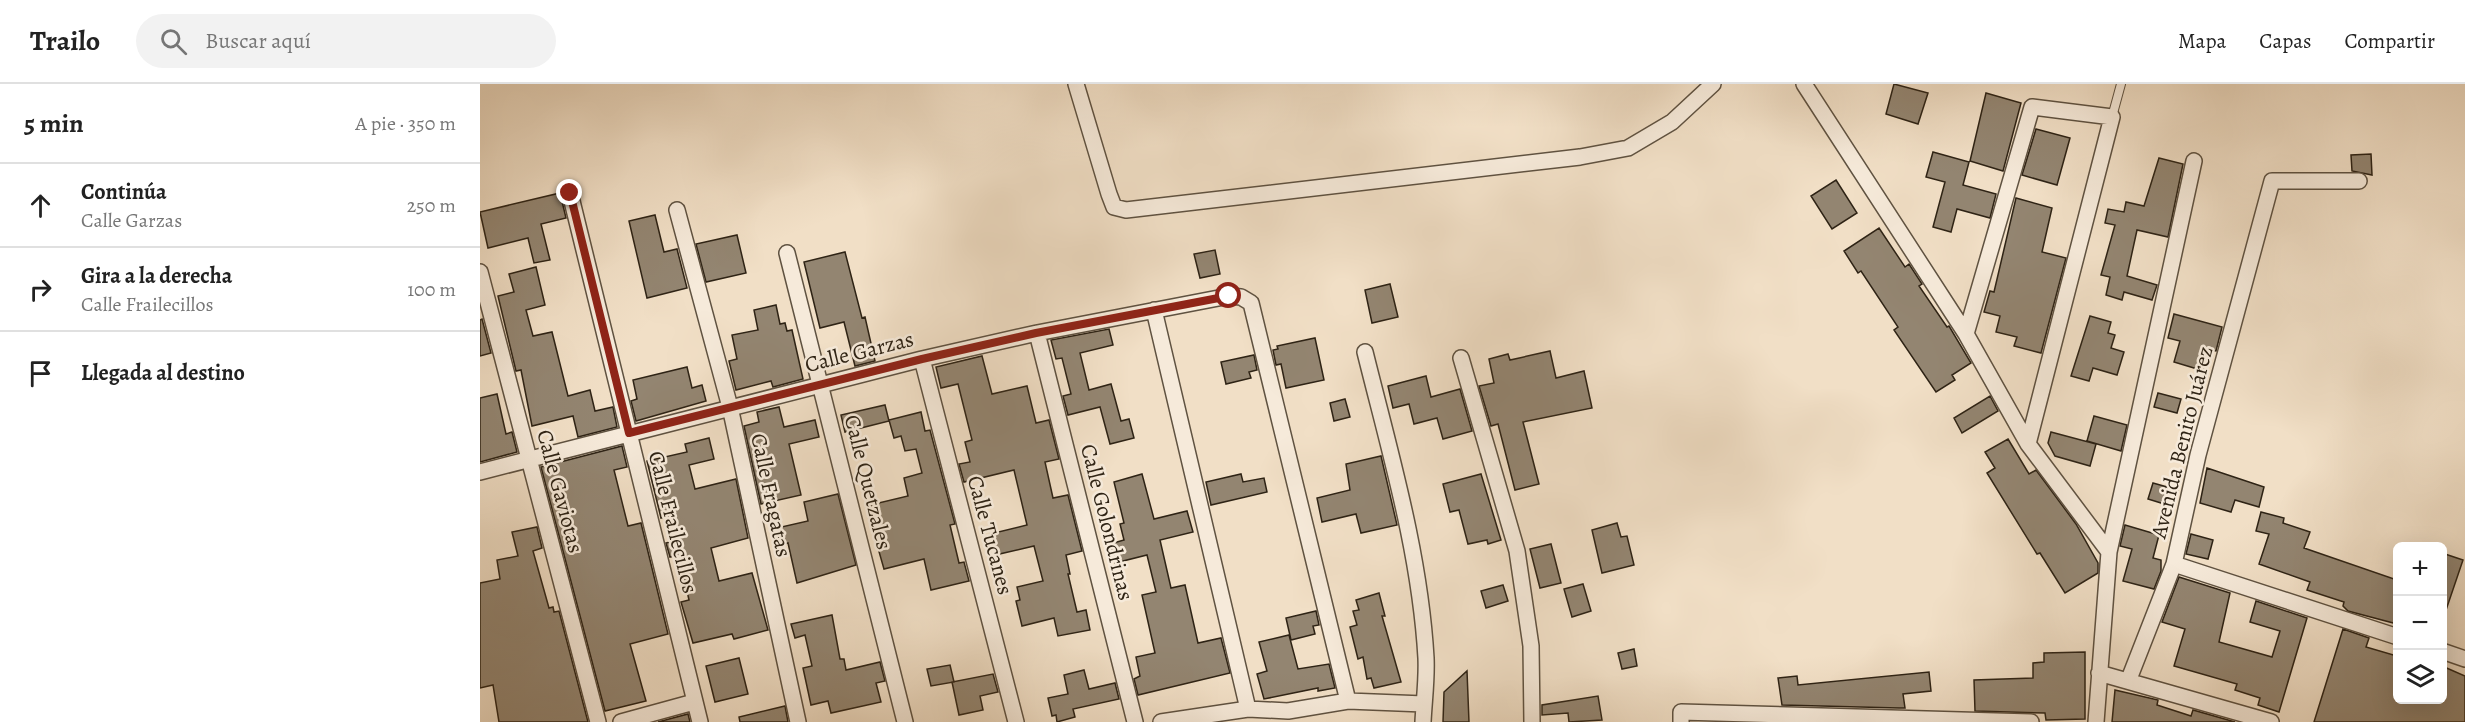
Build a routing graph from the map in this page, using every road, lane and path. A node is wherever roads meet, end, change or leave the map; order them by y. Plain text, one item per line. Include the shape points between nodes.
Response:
1 (1076, 84) edge
2 (1713, 84) edge
3 (1804, 84) edge
4 (2121, 84) edge
5 (2112, 117) junction
6 (2194, 161) dead end
7 (2359, 181) dead end
8 (570, 193) dead end
9 (677, 210) dead end
10 (788, 253) dead end
11 (480, 272) edge
12 (1154, 310) junction
13 (1036, 333) junction
14 (1966, 334) junction
15 (1365, 352) dead end
16 (1461, 358) dead end
17 (922, 359) junction
18 (822, 383) junction
19 (730, 407) junction
20 (629, 433) junction
21 (2028, 444) junction
22 (530, 459) junction
23 (480, 472) edge
24 (2109, 552) junction
25 (2174, 564) junction
26 (2393, 636) edge
27 (2447, 653) edge
28 (2465, 659) edge
29 (2098, 673) junction
30 (2129, 679) junction
31 (1348, 701) junction
32 (694, 702) junction
33 (1424, 704) junction
34 (1248, 709) junction
35 (1681, 717) edge
36 (1814, 719) edge
37 (1957, 721) edge
38 (598, 722) edge
39 (621, 722) edge
40 (700, 722) edge
41 (798, 722) edge
42 (905, 722) edge
43 (1016, 722) edge
44 (1135, 722) edge
45 (1161, 722) edge
46 (1423, 722) edge
47 (1532, 722) edge
48 (2031, 722) edge
49 (2096, 722) edge
50 (2271, 722) edge

1 - 2 street via 1114,207 1126,210 1580,158 1628,148 1672,122
3 - 14 street
4 - 5 lane
5 - 14 street via 2032,107
5 - 21 street
6 - 24 street
7 - 25 street, Avenida Benito Juárez via 2272,180 2198,455
8 - 20 street, Calle Frailecillos
9 - 19 street, Calle Fragatas
10 - 18 street, Calle Quetzales
11 - 22 street, Calle Gaviotas
12 - 13 street, Calle Garzas
12 - 31 street, Calle Garzas via 1229,296 1251,303
12 - 34 street
13 - 17 street, Calle Garzas
13 - 44 street, Calle Golondrinas
14 - 21 street
15 - 33 street via 1407,520 1419,588 1426,660
16 - 47 street via 1518,551 1531,646
17 - 18 street, Calle Garzas
17 - 43 street, Calle Tucanes
18 - 19 street, Calle Garzas
18 - 42 street, Calle Quetzales
19 - 20 street, Calle Garzas
19 - 41 street, Calle Fragatas
20 - 22 street, Calle Garzas
20 - 32 street, Calle Frailecillos
21 - 24 street
22 - 23 street, Calle Garzas
22 - 38 street, Calle Gaviotas
24 - 29 street
25 - 26 street
25 - 30 street, Avenida Benito Juárez
27 - 28 street
29 - 30 street
29 - 49 street
30 - 50 street
31 - 33 street
31 - 34 street via 1288,711
32 - 39 street
32 - 40 street, Calle Frailecillos
33 - 46 street
34 - 45 street
35 - 36 street
36 - 37 street
37 - 48 street

